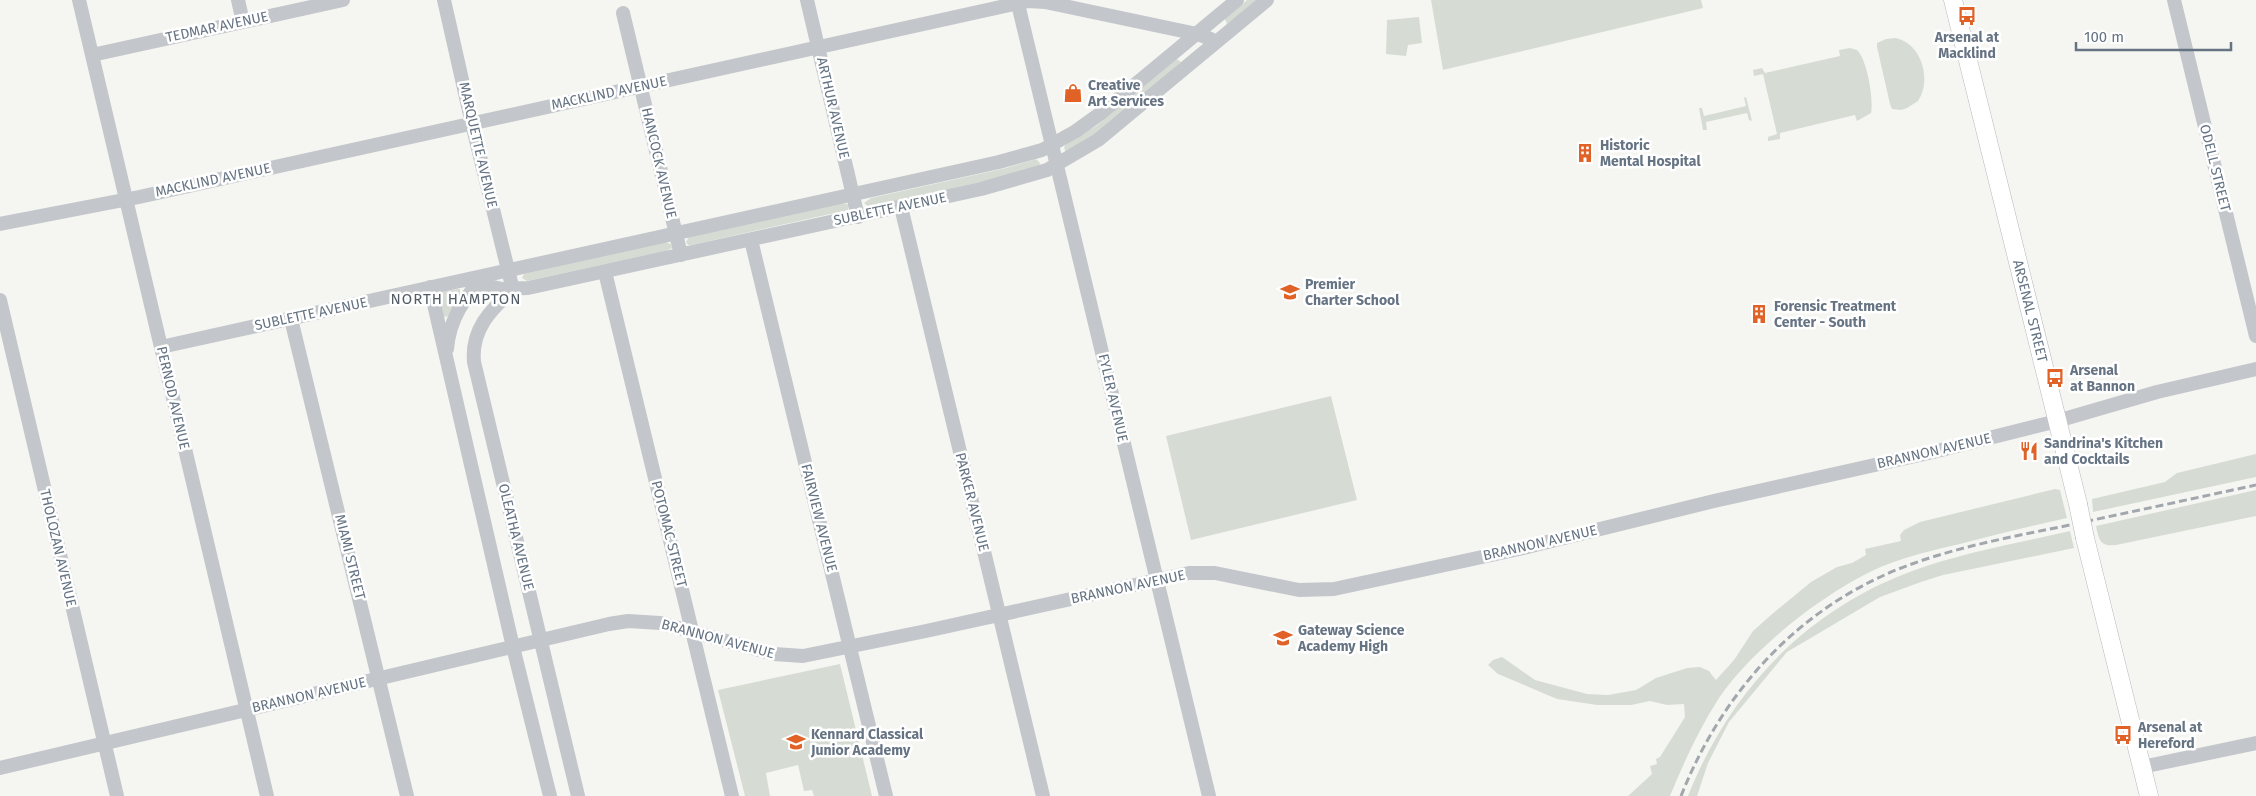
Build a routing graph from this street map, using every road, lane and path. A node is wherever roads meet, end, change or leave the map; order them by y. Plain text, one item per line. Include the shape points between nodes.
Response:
1 (79, 0) edge
2 (238, 0) edge
3 (343, 0) edge
4 (444, 0) edge
5 (808, 0) edge
6 (1237, 0) edge
7 (1267, 0) edge
8 (1954, 0) edge
9 (2174, 0) edge
10 (1018, 2) edge
11 (623, 13) dead end
12 (243, 22) junction
13 (1197, 34) junction
14 (1215, 43) junction
15 (819, 48) junction
16 (92, 54) junction
17 (641, 86) junction
18 (472, 124) junction
19 (1052, 145) junction
20 (1057, 165) junction
21 (854, 194) junction
22 (126, 200) junction
23 (901, 207) junction
24 (858, 216) junction
25 (0, 224) edge
26 (676, 233) junction
27 (750, 240) junction
28 (681, 255) junction
29 (501, 271) junction
30 (605, 272) junction
31 (460, 280) junction
32 (480, 282) junction
33 (430, 287) junction
34 (513, 290) junction
35 (0, 300) edge
36 (292, 319) junction
37 (2256, 336) edge
38 (161, 346) junction
39 (448, 367) junction
40 (2256, 369) edge
41 (2057, 421) junction
42 (1156, 579) junction
43 (1000, 616) junction
44 (692, 630) junction
45 (541, 640) junction
46 (513, 647) junction
47 (851, 647) junction
48 (379, 678) junction
49 (247, 710) junction
50 (2256, 743) edge
51 (104, 744) junction
52 (2142, 767) junction
53 (0, 768) edge
54 (117, 796) edge
55 (267, 796) edge
56 (407, 796) edge
57 (550, 796) edge
58 (578, 796) edge
59 (732, 796) edge
60 (886, 796) edge
61 (1043, 796) edge
62 (1209, 796) edge
63 (2149, 796) edge

1 - 16 street, PERNOD AVENUE
2 - 12 street
3 - 12 street, TEDMAR AVENUE
4 - 18 street, MARQUETTE AVENUE
5 - 15 street, ARTHUR AVENUE
6 - 13 street, SUBLETTE AVENUE
7 - 14 street, SUBLETTE AVENUE
8 - 41 main road, ARSENAL STREET
9 - 37 street, ODELL STREET
10 - 13 street, MACKLIND AVENUE via 1037,0
10 - 15 street, MACKLIND AVENUE
10 - 19 street, FYLER AVENUE
11 - 17 street, HANCOCK AVENUE
12 - 16 street, TEDMAR AVENUE
13 - 14 street, MACKLIND AVENUE
13 - 19 street, SUBLETTE AVENUE via 1101,113
14 - 20 street, SUBLETTE AVENUE via 1098,140
15 - 17 street, MACKLIND AVENUE
15 - 21 street, ARTHUR AVENUE
16 - 22 street, PERNOD AVENUE
17 - 18 street, MACKLIND AVENUE
17 - 26 street, HANCOCK AVENUE
18 - 22 street, MACKLIND AVENUE
18 - 29 street, MARQUETTE AVENUE
19 - 20 street, FYLER AVENUE
19 - 21 street, SUBLETTE AVENUE via 999,162
20 - 23 street, SUBLETTE AVENUE via 1007,183
20 - 42 street, FYLER AVENUE
21 - 24 street, ARTHUR AVENUE
21 - 26 street, SUBLETTE AVENUE
22 - 25 street, MACKLIND AVENUE
22 - 38 street, PERNOD AVENUE
23 - 24 street, SUBLETTE AVENUE
23 - 43 street, PARKER AVENUE
24 - 27 street, SUBLETTE AVENUE
26 - 28 street, HANCOCK AVENUE
26 - 29 street, SUBLETTE AVENUE
27 - 28 street, SUBLETTE AVENUE
27 - 47 street, FAIRVIEW AVENUE
28 - 30 street, SUBLETTE AVENUE
29 - 31 street, SUBLETTE AVENUE
29 - 32 street, OLEATHA AVENUE
29 - 34 street, MARQUETTE AVENUE
30 - 34 street, SUBLETTE AVENUE
30 - 44 street, POTOMAC STREET
31 - 32 street, SUBLETTE AVENUE
31 - 33 street, SUBLETTE AVENUE
32 - 34 street, SUBLETTE AVENUE
32 - 39 street, OLEATHA AVENUE via 461,305 448,336
33 - 36 street, SUBLETTE AVENUE
33 - 39 street, OLEATHA AVENUE
34 - 45 street, OLEATHA AVENUE via 480,326 473,350
35 - 51 street, THOLOZAN AVENUE
36 - 38 street, SUBLETTE AVENUE
36 - 48 street, MIAMI STREET
38 - 49 street, PERNOD AVENUE
39 - 46 street, OLEATHA AVENUE
40 - 41 street, BRANNON AVENUE via 2158,392
41 - 42 street, BRANNON AVENUE via 1519,549 1334,589 1290,589 1208,572
41 - 52 main road, ARSENAL STREET, bridge
42 - 43 street, BRANNON AVENUE
42 - 62 street, FYLER AVENUE
43 - 47 street, BRANNON AVENUE
43 - 61 street, PARKER AVENUE
44 - 45 street, BRANNON AVENUE via 628,621
44 - 47 street, BRANNON AVENUE via 783,656 803,656
44 - 59 street, POTOMAC STREET
45 - 46 street, BRANNON AVENUE
45 - 58 street, OLEATHA AVENUE
46 - 48 street, BRANNON AVENUE
46 - 57 street, OLEATHA AVENUE
47 - 60 street, FAIRVIEW AVENUE
48 - 49 street, BRANNON AVENUE
48 - 56 street, MIAMI STREET
49 - 51 street, BRANNON AVENUE
49 - 55 street, PERNOD AVENUE
50 - 52 street
51 - 53 street, BRANNON AVENUE
51 - 54 street, THOLOZAN AVENUE
52 - 63 main road, ARSENAL STREET

